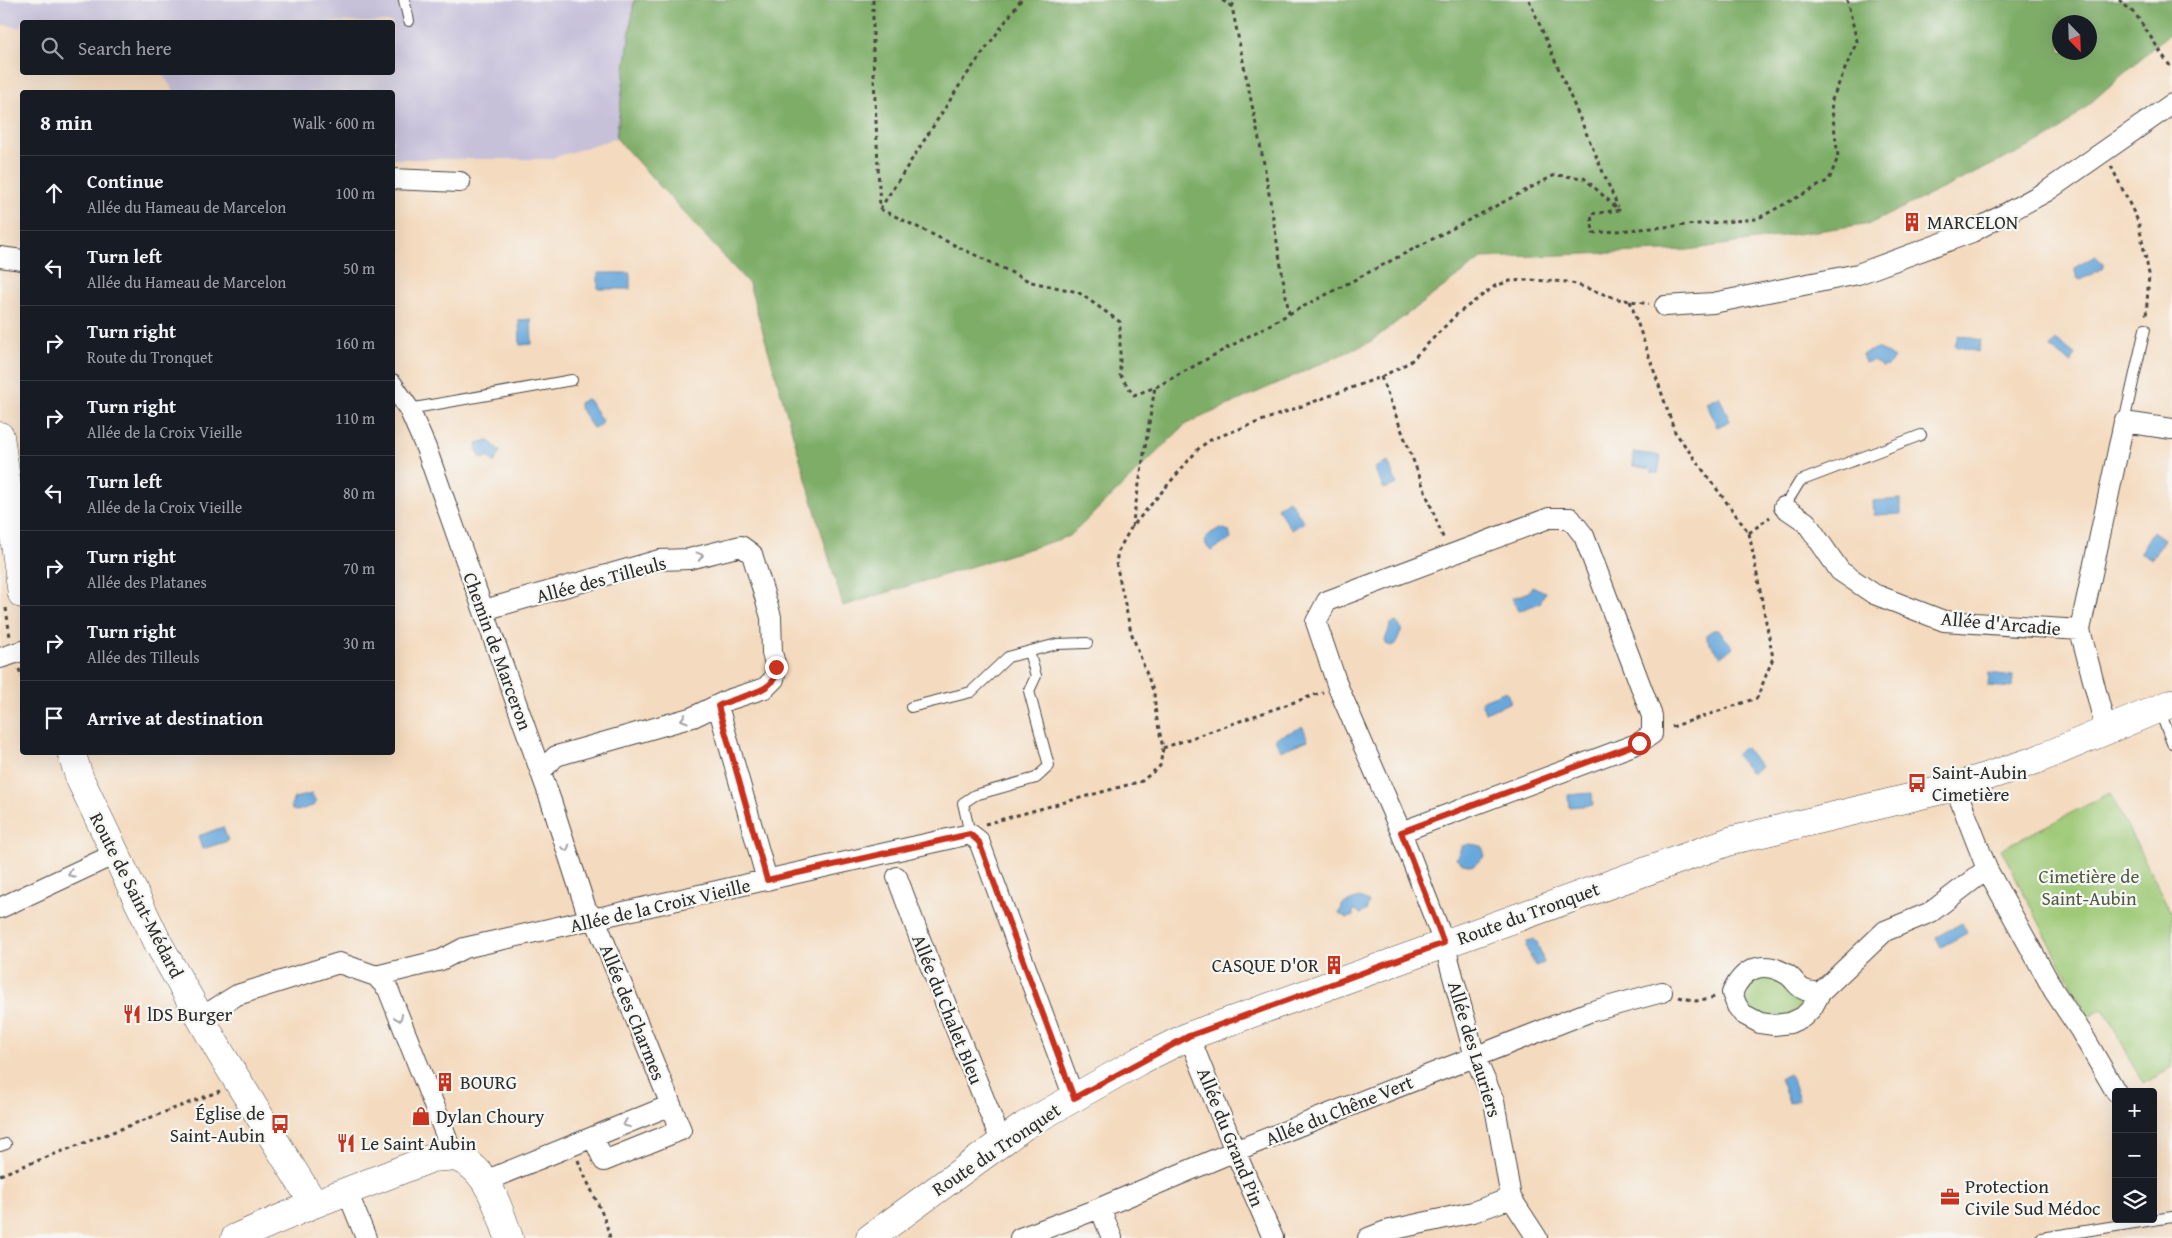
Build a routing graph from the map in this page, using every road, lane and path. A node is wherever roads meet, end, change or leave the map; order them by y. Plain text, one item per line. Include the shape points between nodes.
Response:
1 (404, 0) edge
2 (873, 0) edge
3 (1021, 0) edge
4 (1222, 0) edge
5 (1235, 0) edge
6 (1529, 0) edge
7 (1847, 0) edge
8 (2118, 0) edge
9 (1232, 8) junction
10 (409, 21) dead end
11 (2172, 69) edge
12 (2172, 104) edge
13 (2104, 152) junction
14 (395, 179) edge
15 (460, 182) dead end
16 (880, 209) junction
17 (1619, 210) junction
18 (0, 257) edge
19 (20, 260) edge
20 (1630, 301) dead end
21 (1665, 306) dead end
22 (1289, 314) junction
23 (2145, 329) joint
24 (1381, 377) dead end
25 (572, 380) dead end
26 (1156, 387) junction
27 (395, 388) edge
28 (409, 409) junction
29 (2124, 422) junction
30 (2172, 429) edge
31 (1921, 435) dead end
32 (0, 436) edge
33 (1784, 507) junction
34 (1131, 528) dead end
35 (1749, 533) junction
36 (1450, 555) junction
37 (20, 580) edge
38 (484, 610) junction
39 (2080, 630) junction
40 (1087, 643) dead end
41 (20, 652) edge
42 (1029, 652) junction
43 (0, 658) edge
44 (1338, 687) junction
45 (718, 706) junction
46 (2165, 706) edge
47 (911, 707) dead end
48 (2106, 730) junction
49 (1652, 734) junction
50 (2172, 743) edge
51 (1163, 748) dead end
52 (72, 755) edge
53 (541, 771) junction
54 (1955, 786) junction
55 (1401, 832) junction
56 (970, 834) junction
57 (115, 854) junction
58 (1987, 870) junction
59 (897, 877) dead end
60 (767, 880) junction
61 (0, 908) edge
62 (596, 919) junction
63 (1444, 943) junction
64 (376, 976) junction
65 (1662, 992) joint
66 (1820, 992) junction
67 (1732, 993) junction
68 (200, 1018) junction
69 (1189, 1036) junction
70 (1475, 1057) junction
71 (240, 1084) junction
72 (2114, 1088) edge
73 (1074, 1098) junction
74 (671, 1105) junction
75 (593, 1137) junction
76 (1001, 1141) junction
77 (572, 1146) junction
78 (1235, 1152) junction
79 (452, 1157) junction
80 (0, 1175) edge
81 (485, 1181) junction
82 (347, 1191) junction
83 (1511, 1198) junction
84 (314, 1204) junction
85 (1100, 1208) junction
86 (2172, 1217) edge
87 (235, 1238) edge
88 (366, 1238) edge
89 (510, 1238) edge
90 (610, 1238) edge
91 (870, 1238) edge
92 (1020, 1238) edge
93 (1112, 1238) edge
94 (1273, 1238) edge
95 (1368, 1238) edge
96 (1537, 1238) edge
97 (2041, 1238) edge

1 - 10 lane
2 - 16 path
3 - 16 path via 963,80
4 - 9 path
5 - 9 path
6 - 17 path
7 - 17 path via 1857,41 1831,102 1838,157 1829,180 1757,218 1593,233 1591,214
8 - 11 path via 2136,14
9 - 22 path via 1264,164
12 - 13 street
13 - 21 street via 2047,191 1972,232 1858,274 1713,302
13 - 23 path via 2138,220 2149,274
14 - 15 street
16 - 26 path via 1032,282 1078,292 1120,322 1120,375 1134,395
17 - 22 path via 1584,178 1555,175
18 - 19 street
20 - 35 path via 1675,432
22 - 26 path
23 - 29 lane
24 - 36 path
25 - 28 lane
26 - 34 path
27 - 28 street, Chemin de Marceron
28 - 38 street, Chemin de Marceron
29 - 30 street
29 - 39 street
31 - 33 lane via 1800,481
32 - 37 street
33 - 35 path
33 - 39 street, Allée d'Arcadie via 1806,522 1840,571 1874,594 1944,621
35 - 49 path via 1772,658 1757,698
36 - 44 street, Allée des Lauriers via 1327,601 1316,622
36 - 49 street, Allée des Lauriers via 1549,518 1570,518 1584,536 1652,716
38 -> 45 street, Allée des Tilleuls via 659,560 689,559 741,546 752,554 771,617 772,653 776,667 774,679 765,688
38 - 53 street, Chemin de Marceron
39 - 48 street
40 - 42 lane via 1057,644
41 - 43 street
42 - 47 lane via 1008,657 971,692
42 - 56 lane via 1036,676 1029,691 1049,766 1036,778 975,795 964,803
44 - 51 path
44 - 55 street, Allée des Lauriers
45 -> 53 street, Allée des Tilleuls via 694,717 556,756
45 - 60 street
46 - 48 street, Route du Tronquet
46 - 50 lane
48 - 54 street, Route du Tronquet via 2036,760
49 - 55 street via 1639,743
52 - 57 street, Route de Saint-Médard
53 -> 62 street, Chemin de Marceron via 586,909
54 - 58 street
54 - 63 street, Route du Tronquet via 1733,840
55 - 63 street, Allée des Lauriers
56 - 60 street, Allée de la Croix Vieille
56 - 73 street via 979,842
57 -> 61 street
57 - 68 street, Route de Saint-Médard via 158,943
58 - 66 street via 1931,912 1885,932
58 - 72 street via 2054,991
59 - 76 street, Allée du Chalet Bleu
60 - 62 street, Allée de la Croix Vieille
62 - 64 street, Allée de la Croix Vieille via 464,948 441,960
62 - 74 street, Allée des Charmes
63 - 69 street, Route du Tronquet
63 - 70 street, Allée des Lauriers
64 - 68 street via 339,963 236,995
64 -> 79 street via 388,989
65 - 67 path via 1696,1001
65 - 70 street, Allée du Chêne Vert via 1589,1012
66 - 67 street via 1804,990 1789,975 1775,968 1758,967 1748,970
66 - 67 street via 1803,1017 1774,1026 1743,1014
68 - 71 street, Route de Saint-Médard
69 - 73 street, Route du Tronquet
69 - 78 street, Allée du Grand Pin
70 - 78 street, Allée du Chêne Vert
70 - 83 street, Allée des Lauriers via 1494,1102
71 - 80 path
71 - 84 street, Route de Saint-Médard
73 - 76 street, Route du Tronquet
74 -> 75 street
74 - 75 street, Allée des Charmes via 681,1130 604,1161
75 - 77 street
76 - 91 street, Route du Tronquet
77 - 81 street
77 - 90 path via 588,1187 605,1218
78 - 85 street, Allée du Chêne Vert
78 - 94 street, Allée du Grand Pin
79 - 81 street via 472,1165
79 - 82 street via 432,1158
81 - 89 street
82 - 84 street
82 - 88 street
83 - 95 street via 1473,1212 1386,1230
83 - 96 street, Allée des Lauriers
84 - 87 street
85 - 92 street, Allée du Chêne Vert
85 - 93 street
86 - 97 lane

